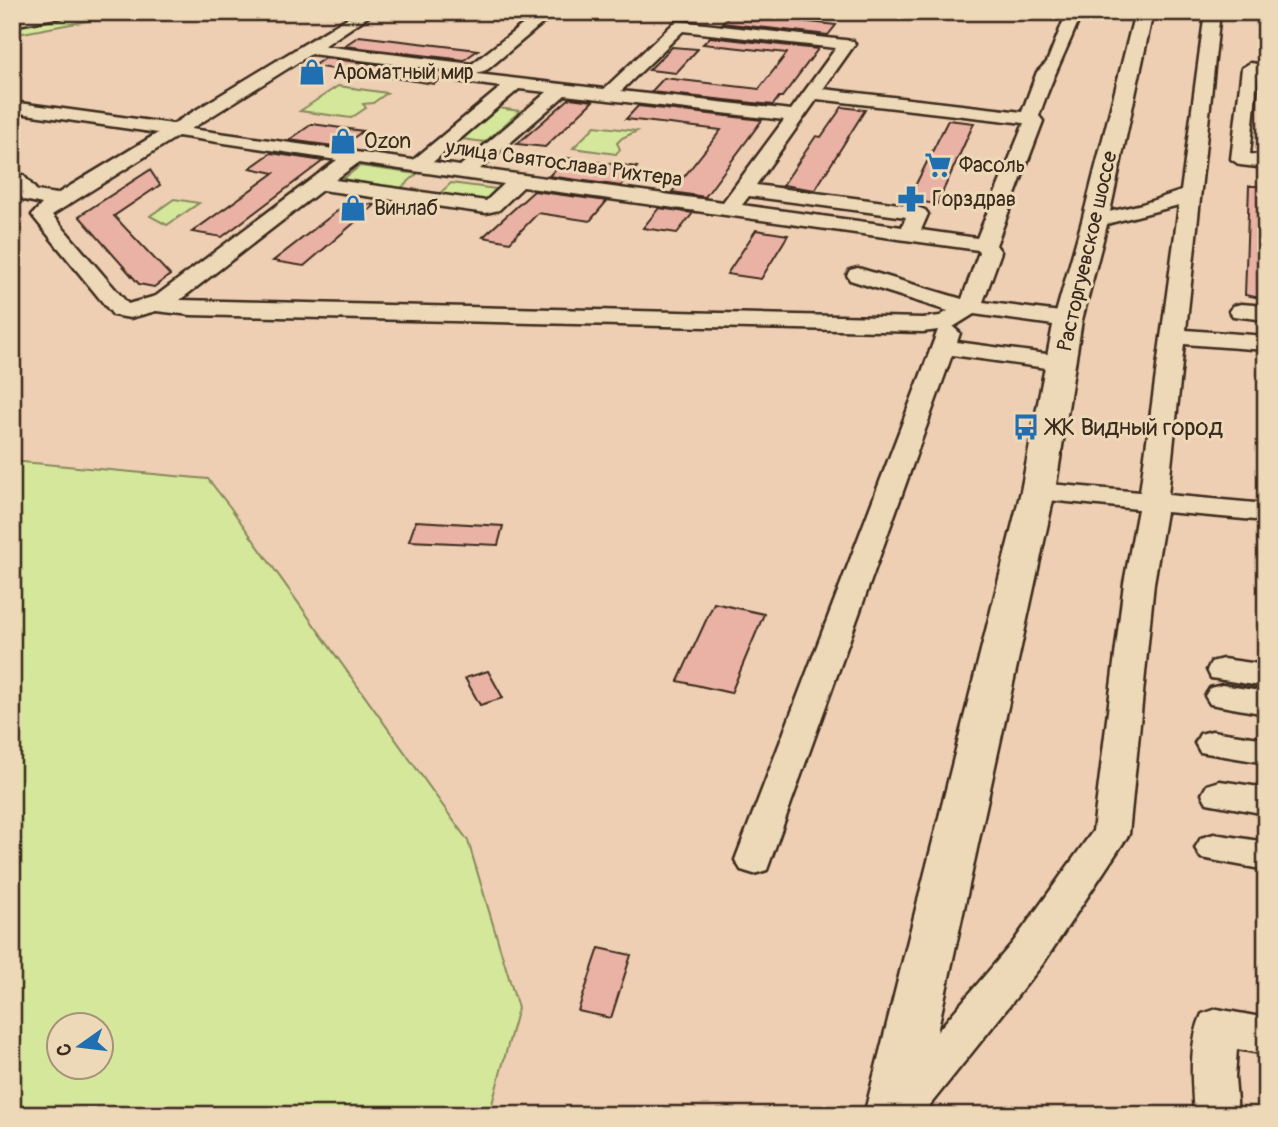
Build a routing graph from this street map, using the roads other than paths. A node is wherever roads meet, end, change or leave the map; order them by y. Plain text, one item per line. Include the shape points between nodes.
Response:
1 (62, 12) edge
2 (368, 12) edge
3 (550, 12) edge
4 (1074, 12) edge
5 (1144, 12) edge
6 (1213, 12) edge
7 (676, 19) edge
8 (12, 21) edge
9 (308, 49) junction
10 (1222, 50) junction
11 (1264, 64) edge
12 (471, 69) junction
13 (516, 83) junction
14 (561, 89) junction
15 (813, 93) junction
16 (608, 94) junction
17 (12, 107) edge
18 (797, 116) junction
19 (1029, 118) junction
20 (177, 130) junction
21 (354, 157) junction
22 (1266, 162) edge
23 (417, 166) junction
24 (465, 173) junction
25 (16, 178) dead end
26 (519, 180) junction
27 (319, 184) junction
28 (743, 189) junction
29 (1192, 194) junction
30 (61, 201) junction
31 (729, 209) junction
32 (1095, 221) junction
33 (909, 234) junction
34 (985, 245) junction
35 (858, 275) dead end
36 (156, 304) junction
37 (970, 307) junction
38 (1241, 311) dead end
39 (1010, 312) junction
40 (1266, 313) edge
41 (1068, 320) junction
42 (1173, 336) junction
43 (1266, 343) edge
44 (998, 355) junction
45 (1061, 363) junction
46 (1038, 491) junction
47 (1153, 503) junction
48 (1266, 513) edge
49 (1266, 676) edge
50 (1266, 703) edge
51 (1212, 743) dead end
52 (1266, 751) edge
53 (1220, 794) dead end
54 (1266, 801) edge
55 (1214, 848) dead end
56 (1266, 856) edge
57 (754, 860) dead end
58 (1266, 1036) edge
59 (893, 1115) edge
60 (1216, 1115) edge

1 - 8 street
2 - 9 street
3 - 12 street via 482,66
4 - 19 street
5 - 32 main road, Расторгуевское шоссе
6 - 10 street
7 - 15 street via 846,44
7 - 16 street
9 - 12 street
9 - 20 street
10 - 11 street
10 - 29 street
11 - 22 street via 1250,68 1240,159
12 - 13 street via 463,77
13 - 14 street
13 - 23 street
14 - 16 street
14 - 24 street
15 - 18 street
15 - 19 street
16 - 18 street
17 - 20 street, улица Святослава Рихтера
18 - 28 street
19 - 34 street via 1034,121
20 - 21 street, улица Святослава Рихтера
20 - 30 street
21 - 23 street, улица Святослава Рихтера
21 - 27 street
23 - 24 street, улица Святослава Рихтера
24 - 26 street, улица Святослава Рихтера
25 - 30 street via 31,196
26 - 27 street via 486,207
26 - 31 street, улица Святослава Рихтера
27 - 36 street
28 - 31 street
28 - 33 street via 914,212 918,214
29 - 32 street
29 - 42 street
30 - 36 street via 42,215 121,310
31 - 33 street, улица Святослава Рихтера
32 - 41 main road, Расторгуевское шоссе
33 - 34 street, улица Святослава Рихтера
34 - 37 street via 990,252
35 - 37 street via 946,304
36 - 37 street via 923,325 946,322
37 - 39 street
38 - 40 street
39 - 41 street
39 - 44 street
41 - 45 main road, Расторгуевское шоссе
42 - 43 street
42 - 47 street
44 - 45 street
44 - 57 street via 946,340
45 - 46 main road, Расторгуевское шоссе
46 - 47 street
46 - 59 main road, Расторгуевское шоссе
47 - 48 street
47 - 59 street via 1139,583 1111,834 1028,953
49 - 50 street via 1223,683
51 - 52 street
53 - 54 street
55 - 56 street
58 - 60 street via 1217,1027

